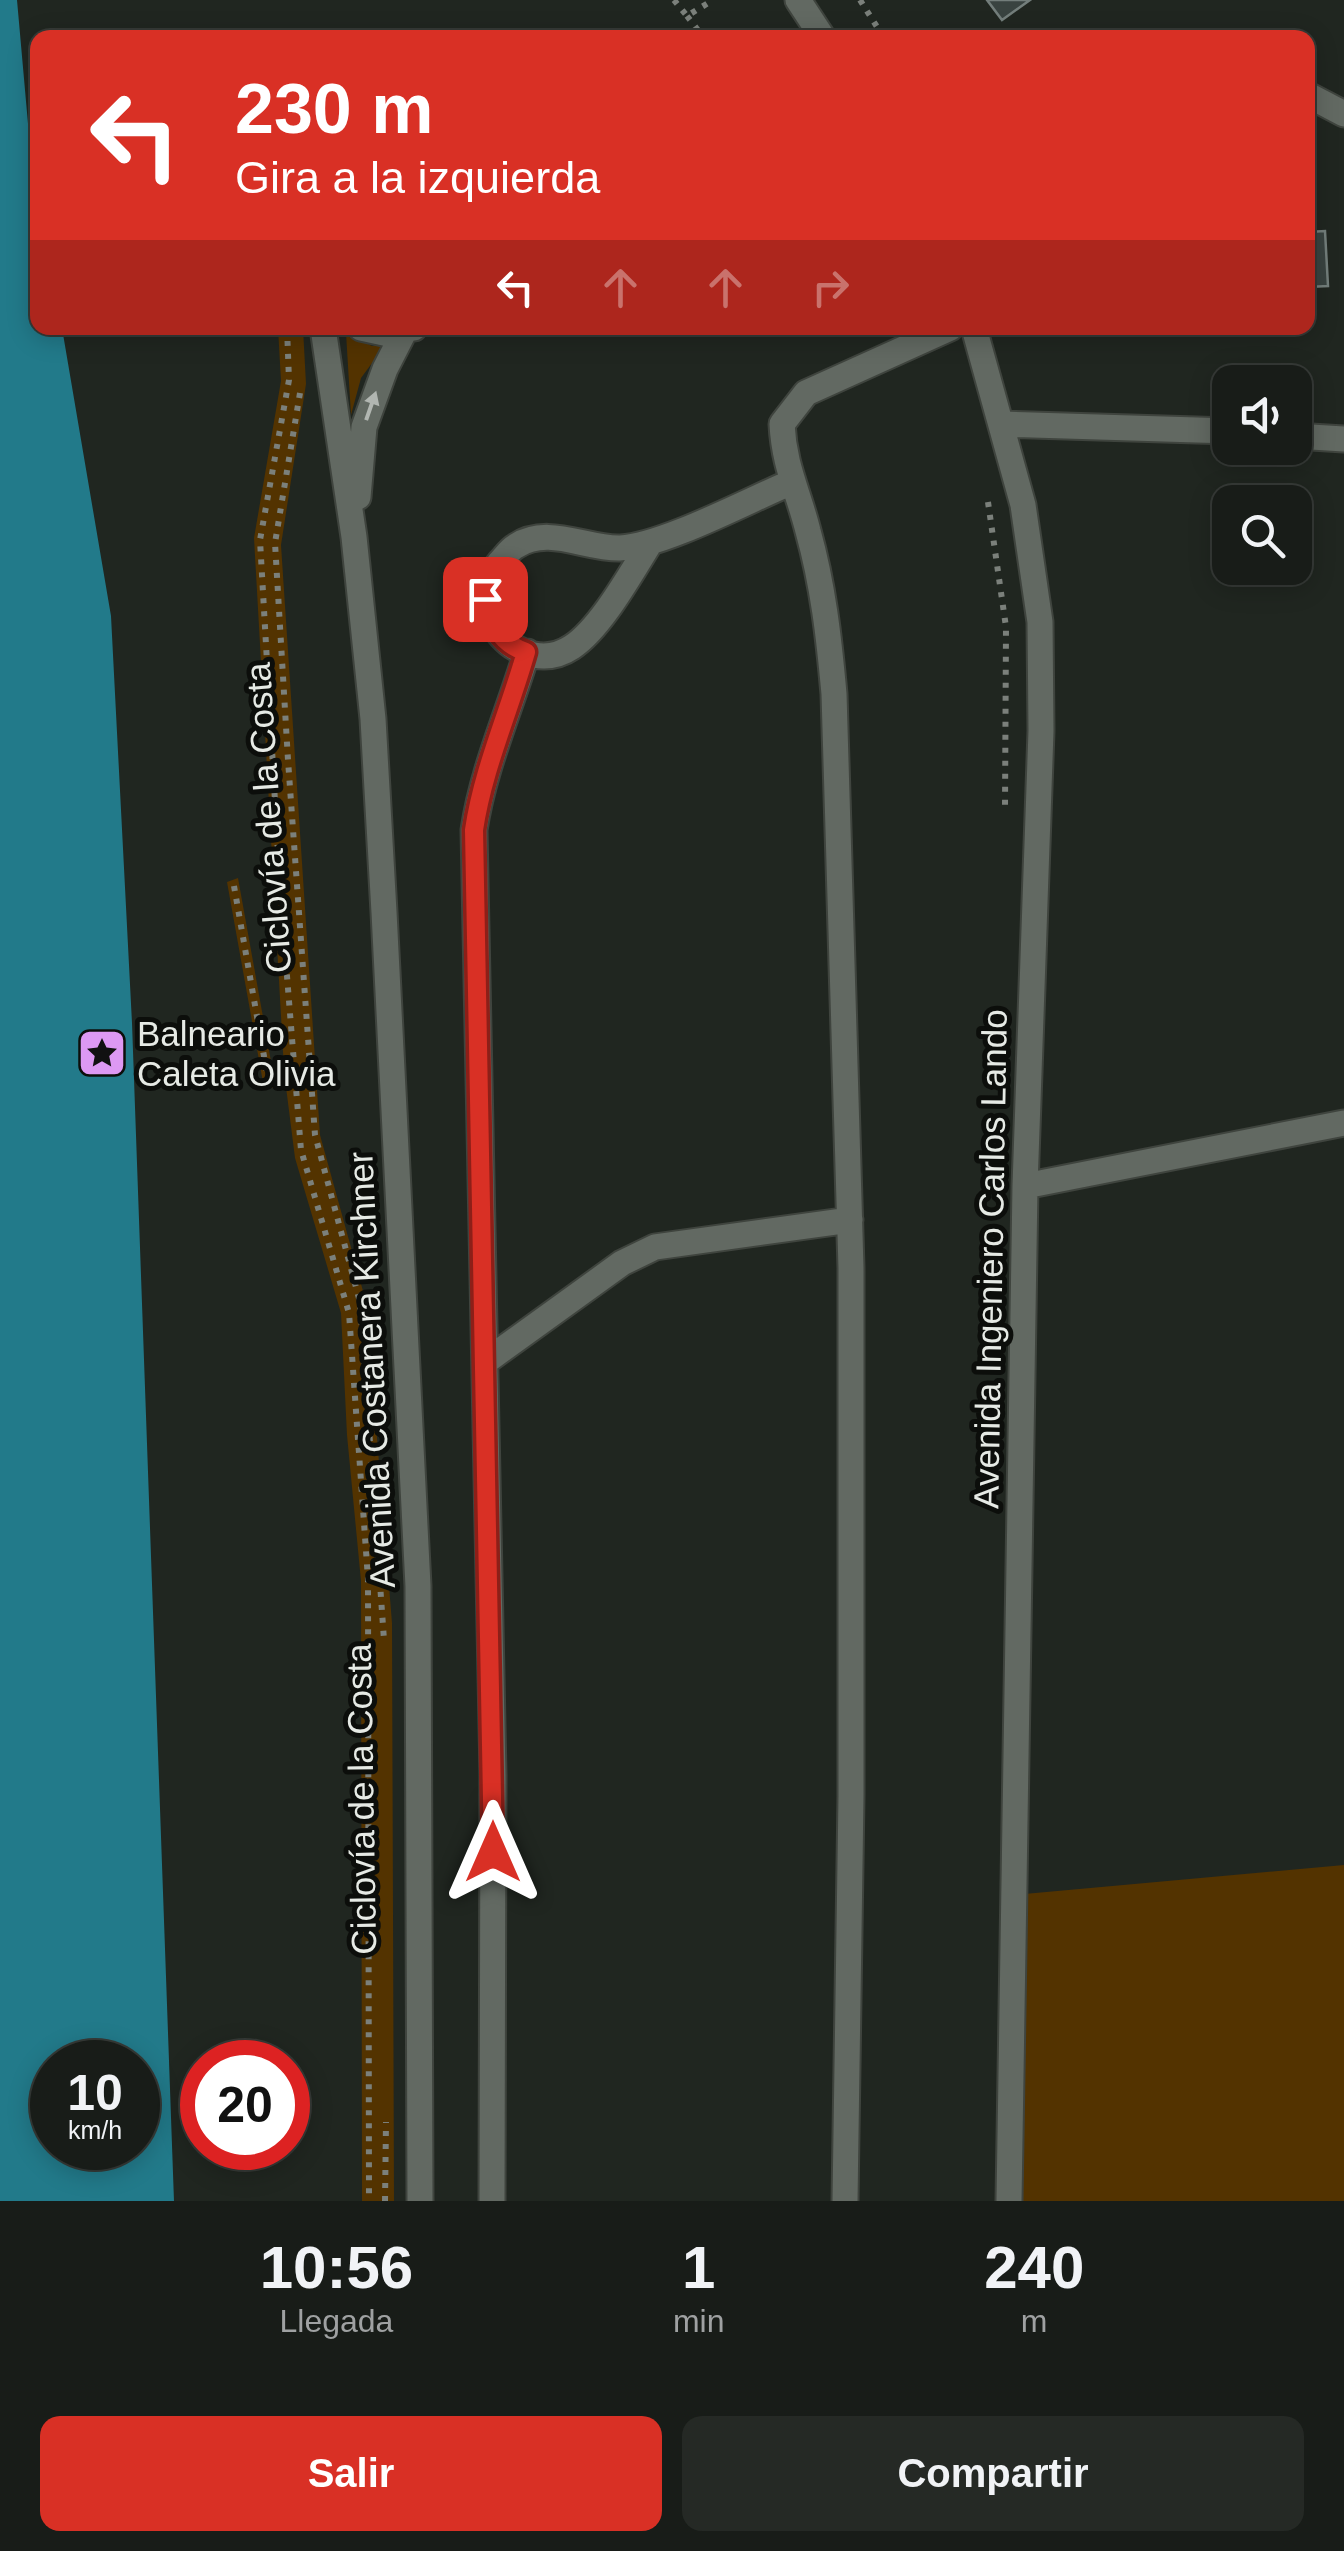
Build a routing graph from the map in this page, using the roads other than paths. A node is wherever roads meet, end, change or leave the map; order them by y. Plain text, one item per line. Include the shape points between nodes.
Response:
1 (798, 0) edge
2 (818, 30) edge
3 (1315, 99) edge
4 (1344, 114) edge
5 (324, 335) edge
6 (406, 335) edge
7 (935, 335) edge
8 (976, 335) edge
9 (1003, 424) junction
10 (1212, 430) edge
11 (1312, 437) edge
12 (1344, 439) edge
13 (792, 482) junction
14 (354, 537) junction
15 (650, 543) junction
16 (526, 652) junction
17 (1344, 1123) edge
18 (1025, 1186) junction
19 (850, 1220) junction
20 (485, 1362) junction
21 (420, 2201) edge
22 (492, 2201) edge
23 (845, 2201) edge
24 (1009, 2201) edge

1 - 2 street
3 - 4 street
5 - 14 street
14 -> 6 street via 364,427 384,369
7 - 13 street via 806,394 782,424
8 - 9 street, Avenida Ingeniero Carlos Lando
9 - 10 street
9 - 18 street, Avenida Ingeniero Carlos Lando via 1040,622
11 - 12 street
13 - 15 street
13 - 19 street via 826,602 834,694
14 - 21 street, Avenida Costanera Kirchner via 374,720 418,1586
15 - 16 street via 607,610 572,648 540,656
15 - 16 street via 618,548 532,538 513,547 488,577 485,599 490,624
16 - 20 street via 479,792 474,830
17 - 18 street
18 - 24 street, Avenida Ingeniero Carlos Lando
19 - 20 street via 655,1247 622,1262
19 - 23 street
20 - 22 street

